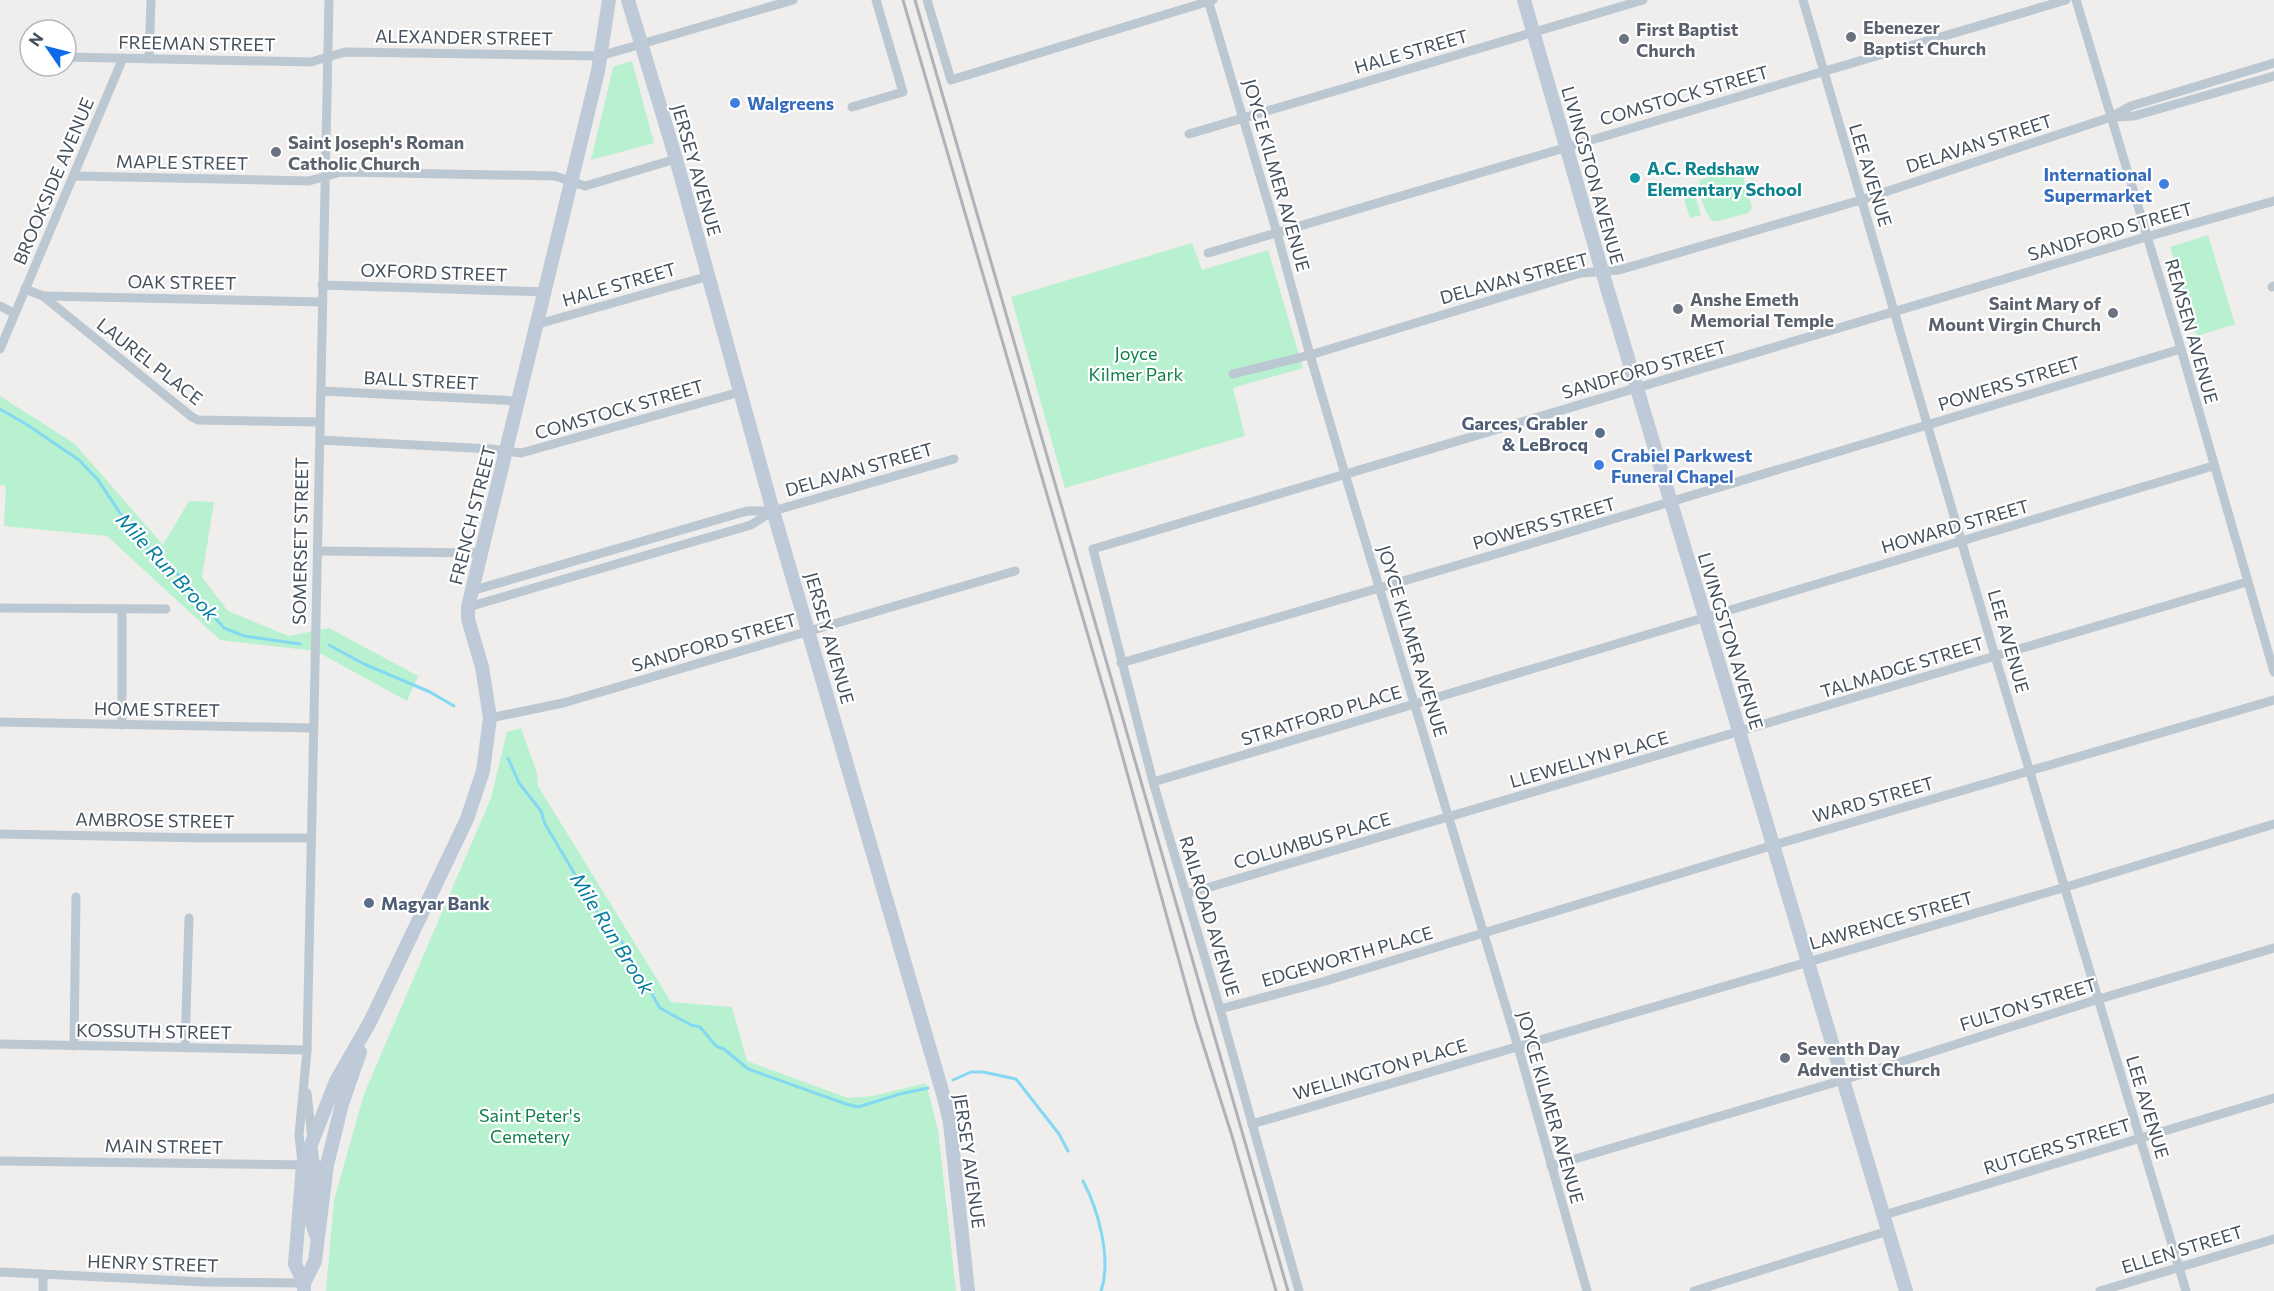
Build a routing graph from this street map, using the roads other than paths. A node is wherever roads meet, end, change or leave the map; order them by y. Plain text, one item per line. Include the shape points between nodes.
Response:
1 (151, 0) edge
2 (329, 0) edge
3 (609, 0) edge
4 (628, 0) edge
5 (793, 0) edge
6 (876, 0) edge
7 (927, 0) edge
8 (1210, 0) edge
9 (1524, 0) edge
10 (1643, 0) edge
11 (1803, 0) edge
12 (2066, 0) edge
13 (2076, 0) edge
14 (1533, 32) junction
15 (641, 45) junction
16 (600, 56) junction
17 (78, 57) edge
18 (327, 57) junction
19 (123, 58) junction
20 (149, 59) junction
21 (2274, 63) edge
22 (1823, 72) junction
23 (2274, 76) edge
24 (852, 107) dead end
25 (2111, 117) junction
26 (1244, 118) junction
27 (1189, 134) dead end
28 (1566, 147) junction
29 (676, 159) junction
30 (74, 176) junction
31 (325, 177) junction
32 (572, 182) junction
33 (1861, 200) junction
34 (2274, 201) edge
35 (1277, 233) junction
36 (2146, 237) junction
37 (1208, 253) dead end
38 (1602, 271) junction
39 (709, 276) junction
40 (322, 285) junction
41 (25, 289) junction
42 (546, 292) junction
43 (43, 296) junction
44 (322, 302) junction
45 (0, 306) edge
46 (1894, 312) junction
47 (14, 313) junction
48 (538, 324) junction
49 (0, 349) edge
50 (2181, 349) junction
51 (1310, 355) junction
52 (1233, 374) dead end
53 (1637, 388) junction
54 (321, 391) junction
55 (740, 392) junction
56 (519, 401) junction
57 (320, 422) junction
58 (1927, 425) junction
59 (320, 440) junction
60 (506, 452) junction
61 (954, 459) dead end
62 (2213, 466) junction
63 (1345, 474) junction
64 (1671, 502) junction
65 (774, 511) junction
66 (1963, 541) junction
67 (633, 545) junction
68 (1093, 549) joint
69 (318, 551) junction
70 (481, 553) junction
71 (637, 558) junction
72 (1015, 571) dead end
73 (2247, 582) junction
74 (1380, 587) junction
75 (471, 591) junction
76 (468, 607) junction
77 (0, 608) edge
78 (122, 609) junction
79 (166, 609) dead end
80 (1705, 616) junction
81 (809, 632) junction
82 (1995, 656) junction
83 (1121, 663) junction
84 (2274, 672) edge
85 (2274, 699) edge
86 (1415, 704) junction
87 (490, 718) junction
88 (0, 722) edge
89 (122, 725) junction
90 (313, 728) junction
91 (1740, 732) junction
92 (2030, 770) junction
93 (1153, 782) junction
94 (1448, 817) junction
95 (2274, 824) edge
96 (0, 834) edge
97 (310, 838) junction
98 (1773, 845) junction
99 (2064, 887) junction
100 (1186, 894) junction
101 (76, 897) dead end
102 (189, 918) dead end
103 (1482, 932) junction
104 (2274, 948) edge
105 (1808, 961) junction
106 (2099, 999) junction
107 (1220, 1009) junction
108 (370, 1022) junction
109 (0, 1044) edge
110 (74, 1046) junction
111 (1517, 1046) junction
112 (185, 1048) junction
113 (307, 1050) junction
114 (1843, 1080) junction
115 (306, 1083) junction
116 (2274, 1098) edge
117 (1252, 1124) junction
118 (314, 1138) junction
119 (2140, 1139) junction
120 (0, 1161) edge
121 (315, 1165) junction
122 (1551, 1166) junction
123 (1884, 1215) junction
124 (1888, 1231) junction
125 (2274, 1239) edge
126 (2178, 1267) junction
127 (0, 1272) edge
128 (44, 1274) junction
129 (203, 1286) edge
130 (304, 1287) edge
131 (43, 1291) edge
132 (968, 1291) edge
133 (1299, 1291) edge
134 (1587, 1291) edge
135 (1694, 1291) edge
136 (1906, 1291) edge
137 (2100, 1291) edge
138 (2186, 1291) edge

1 - 20 street
2 - 18 street, SOMERSET STREET
3 - 16 main road, FRENCH STREET
4 - 15 main road, JERSEY AVENUE
5 - 15 street, ALEXANDER STREET
6 - 24 street via 903,92
7 - 8 street via 951,80
8 - 26 street, JOYCE KILMER AVENUE
9 - 14 main road, LIVINGSTON AVENUE
10 - 14 street, HALE STREET
11 - 22 street, LEE AVENUE
12 - 22 street, COMSTOCK STREET
13 - 25 street, REMSEN AVENUE
14 - 26 street, HALE STREET
14 - 28 main road, LIVINGSTON AVENUE
15 - 16 street, ALEXANDER STREET
15 - 29 main road, JERSEY AVENUE
16 - 18 street, ALEXANDER STREET via 345,52
16 - 32 main road, FRENCH STREET
17 - 19 street, FREEMAN STREET
18 - 20 street, FREEMAN STREET via 311,62
18 - 31 street, SOMERSET STREET
19 - 20 street, FREEMAN STREET
19 - 30 street, BROOKSIDE AVENUE
21 - 25 street, DELAVAN STREET via 2131,106
22 - 28 street, COMSTOCK STREET
22 - 33 street, LEE AVENUE
23 - 25 street, DELAVAN STREET via 2134,116
25 - 33 street, DELAVAN STREET
25 - 36 street, REMSEN AVENUE
26 - 27 street, HALE STREET
26 - 35 street, JOYCE KILMER AVENUE
28 - 35 street, COMSTOCK STREET
28 - 38 main road, LIVINGSTON AVENUE
29 - 32 street, MAPLE STREET via 585,186
29 - 39 main road, JERSEY AVENUE
30 - 31 street, MAPLE STREET via 309,181
30 - 41 street, BROOKSIDE AVENUE
31 - 32 street, MAPLE STREET via 341,172 555,176
31 - 40 street, SOMERSET STREET
32 - 42 main road, FRENCH STREET
33 - 38 street, DELAVAN STREET via 1621,270
33 - 46 street, LEE AVENUE
34 - 36 street, SANDFORD STREET
35 - 37 street, COMSTOCK STREET
35 - 51 street, JOYCE KILMER AVENUE
36 - 46 street, SANDFORD STREET
36 - 50 street, REMSEN AVENUE
38 - 51 street, DELAVAN STREET via 1581,273
38 - 53 main road, LIVINGSTON AVENUE
39 - 48 street, HALE STREET
39 - 55 main road, JERSEY AVENUE
40 - 42 street, OXFORD STREET
40 - 44 street, SOMERSET STREET
41 - 43 street
41 - 47 street, BROOKSIDE AVENUE
42 - 48 main road, FRENCH STREET
43 - 44 street, OAK STREET
43 - 57 street, LAUREL PLACE via 198,420
44 - 54 street, SOMERSET STREET
45 - 47 street
46 - 53 street, SANDFORD STREET
46 - 58 street, LEE AVENUE
47 - 49 street, BROOKSIDE AVENUE
48 - 56 main road, FRENCH STREET
50 - 58 street, POWERS STREET
50 - 62 street, REMSEN AVENUE
51 - 52 street, DELAVAN STREET
51 - 63 street, JOYCE KILMER AVENUE
53 - 63 street, SANDFORD STREET
53 - 64 main road, LIVINGSTON AVENUE
54 - 56 street, BALL STREET
54 - 57 street, SOMERSET STREET
55 - 60 street, COMSTOCK STREET via 521,453
55 - 65 main road, JERSEY AVENUE
56 - 60 main road, FRENCH STREET
57 - 59 street, SOMERSET STREET
58 - 64 street, POWERS STREET
58 - 66 street, LEE AVENUE
59 - 60 street, COMSTOCK STREET
59 - 69 street, SOMERSET STREET
60 - 70 main road, FRENCH STREET
61 - 65 street, DELAVAN STREET
62 - 66 street, HOWARD STREET
62 - 73 street, REMSEN AVENUE
63 - 68 street, SANDFORD STREET
63 - 74 street, JOYCE KILMER AVENUE
64 - 74 street, POWERS STREET
64 - 80 main road, LIVINGSTON AVENUE
65 - 67 street, DELAVAN STREET via 747,511
65 - 71 street, DELAVAN STREET via 751,525
65 - 81 main road, JERSEY AVENUE
66 - 80 street, HOWARD STREET
66 - 82 street, LEE AVENUE
67 - 71 street
67 - 75 street, DELAVAN STREET
68 - 83 street, RAILROAD AVENUE
69 - 70 street
69 - 90 street, SOMERSET STREET
70 - 75 main road, FRENCH STREET
71 - 76 street, DELAVAN STREET
72 - 81 street, SANDFORD STREET
73 - 82 street, TALMADGE STREET
73 - 84 street, REMSEN AVENUE
74 - 83 street, POWERS STREET
74 - 86 street, JOYCE KILMER AVENUE
75 - 76 main road, FRENCH STREET
76 - 87 main road, FRENCH STREET
77 - 78 street
78 - 79 street
78 - 89 street
80 - 86 street, STRATFORD PLACE
80 - 91 main road, LIVINGSTON AVENUE
81 - 87 street, SANDFORD STREET via 563,703
81 - 132 main road, JERSEY AVENUE via 945,1101
82 - 91 street, TALMADGE STREET
82 - 92 street, LEE AVENUE
83 - 93 street, RAILROAD AVENUE
85 - 92 street, WARD STREET
86 - 93 street, STRATFORD PLACE
86 - 94 street, JOYCE KILMER AVENUE
87 - 108 main road, FRENCH STREET via 483,771 469,812
88 - 89 street, HOME STREET
89 - 90 street, HOME STREET
90 - 97 street, SOMERSET STREET
91 - 94 street, LLEWELLYN PLACE
91 - 98 main road, LIVINGSTON AVENUE
92 - 98 street, WARD STREET
92 - 99 street, LEE AVENUE
93 - 100 street, RAILROAD AVENUE
94 - 100 street, COLUMBUS PLACE
94 - 103 street, JOYCE KILMER AVENUE
95 - 99 street, LAWRENCE STREET
96 - 97 street, AMBROSE STREET
97 - 113 street, SOMERSET STREET
98 - 103 street, WARD STREET
98 - 105 main road, LIVINGSTON AVENUE
99 - 105 street, LAWRENCE STREET
99 - 106 street, LEE AVENUE
100 - 107 street, RAILROAD AVENUE
101 - 110 street
102 - 112 street
103 - 107 street, EDGEWORTH PLACE
103 - 111 street, JOYCE KILMER AVENUE
104 - 106 street, FULTON STREET
105 - 111 street, LAWRENCE STREET
105 - 114 main road, LIVINGSTON AVENUE
106 - 114 street, FULTON STREET
106 - 119 street, LEE AVENUE
107 - 117 street, RAILROAD AVENUE
108 - 118 main road, FRENCH STREET via 336,1081
108 - 121 main road, FRENCH STREET via 342,1104
109 - 110 street, KOSSUTH STREET
110 - 112 street, KOSSUTH STREET
111 - 117 street, WELLINGTON PLACE
111 - 122 street, JOYCE KILMER AVENUE
112 - 113 street, KOSSUTH STREET
113 - 115 street, SOMERSET STREET
114 - 122 street, FULTON STREET
114 - 123 main road, LIVINGSTON AVENUE
115 - 118 street, SOMERSET STREET
115 - 121 street, SOMERSET STREET via 299,1135
116 - 119 street, RUTGERS STREET
117 - 133 street, RAILROAD AVENUE
118 - 121 main road, FRENCH STREET
119 - 123 street, RUTGERS STREET
119 - 126 street, LEE AVENUE
120 - 121 street, MAIN STREET
121 - 130 main road, SOMERSET STREET via 315,1261
121 - 130 main road, SOMERSET STREET via 295,1264
122 - 134 street, JOYCE KILMER AVENUE
123 - 124 main road, LIVINGSTON AVENUE
124 - 135 street
124 - 136 main road, LIVINGSTON AVENUE
125 - 126 street, ELLEN STREET
126 - 137 street, ELLEN STREET
126 - 138 street, LEE AVENUE
127 - 128 street, HENRY STREET
128 - 129 street, HENRY STREET
128 - 131 street
129 - 130 street, HENRY STREET

